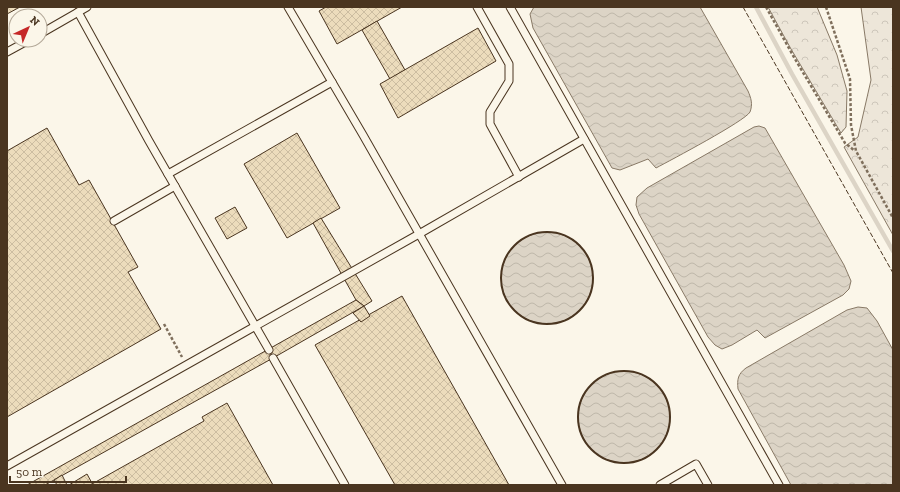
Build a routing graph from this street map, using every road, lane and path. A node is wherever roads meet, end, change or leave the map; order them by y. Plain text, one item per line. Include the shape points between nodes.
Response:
1 (87, 7) edge
2 (288, 7) edge
3 (477, 7) edge
4 (510, 7) edge
5 (766, 7) edge
6 (826, 7) edge
7 (78, 12) junction
8 (48, 29) edge
9 (332, 82) junction
10 (584, 139) junction
11 (856, 151) junction
12 (168, 174) junction
13 (518, 177) junction
14 (175, 186) junction
15 (893, 218) edge
16 (114, 221) dead end
17 (419, 234) junction
18 (164, 324) dead end
19 (256, 326) junction
20 (269, 350) dead end
21 (273, 358) dead end
22 (186, 365) junction
23 (7, 466) edge
24 (345, 485) edge
25 (562, 485) edge
26 (660, 485) edge
27 (708, 485) edge
28 (779, 485) edge

1 - 7 lane
2 - 9 lane
3 - 13 lane via 509,64 509,81 490,112 490,124
4 - 10 lane
5 - 11 path via 845,143
6 - 11 path via 850,79 851,125
7 - 8 lane
7 - 12 lane
9 - 12 lane
9 - 17 lane
10 - 13 lane
10 - 28 lane
11 - 15 path
12 - 14 lane
13 - 17 lane
14 - 16 lane
14 - 19 lane
17 - 19 lane
17 - 25 lane
18 - 22 path
19 - 20 lane
19 - 22 lane
21 - 24 lane
22 - 23 lane
26 - 27 lane via 696,464

